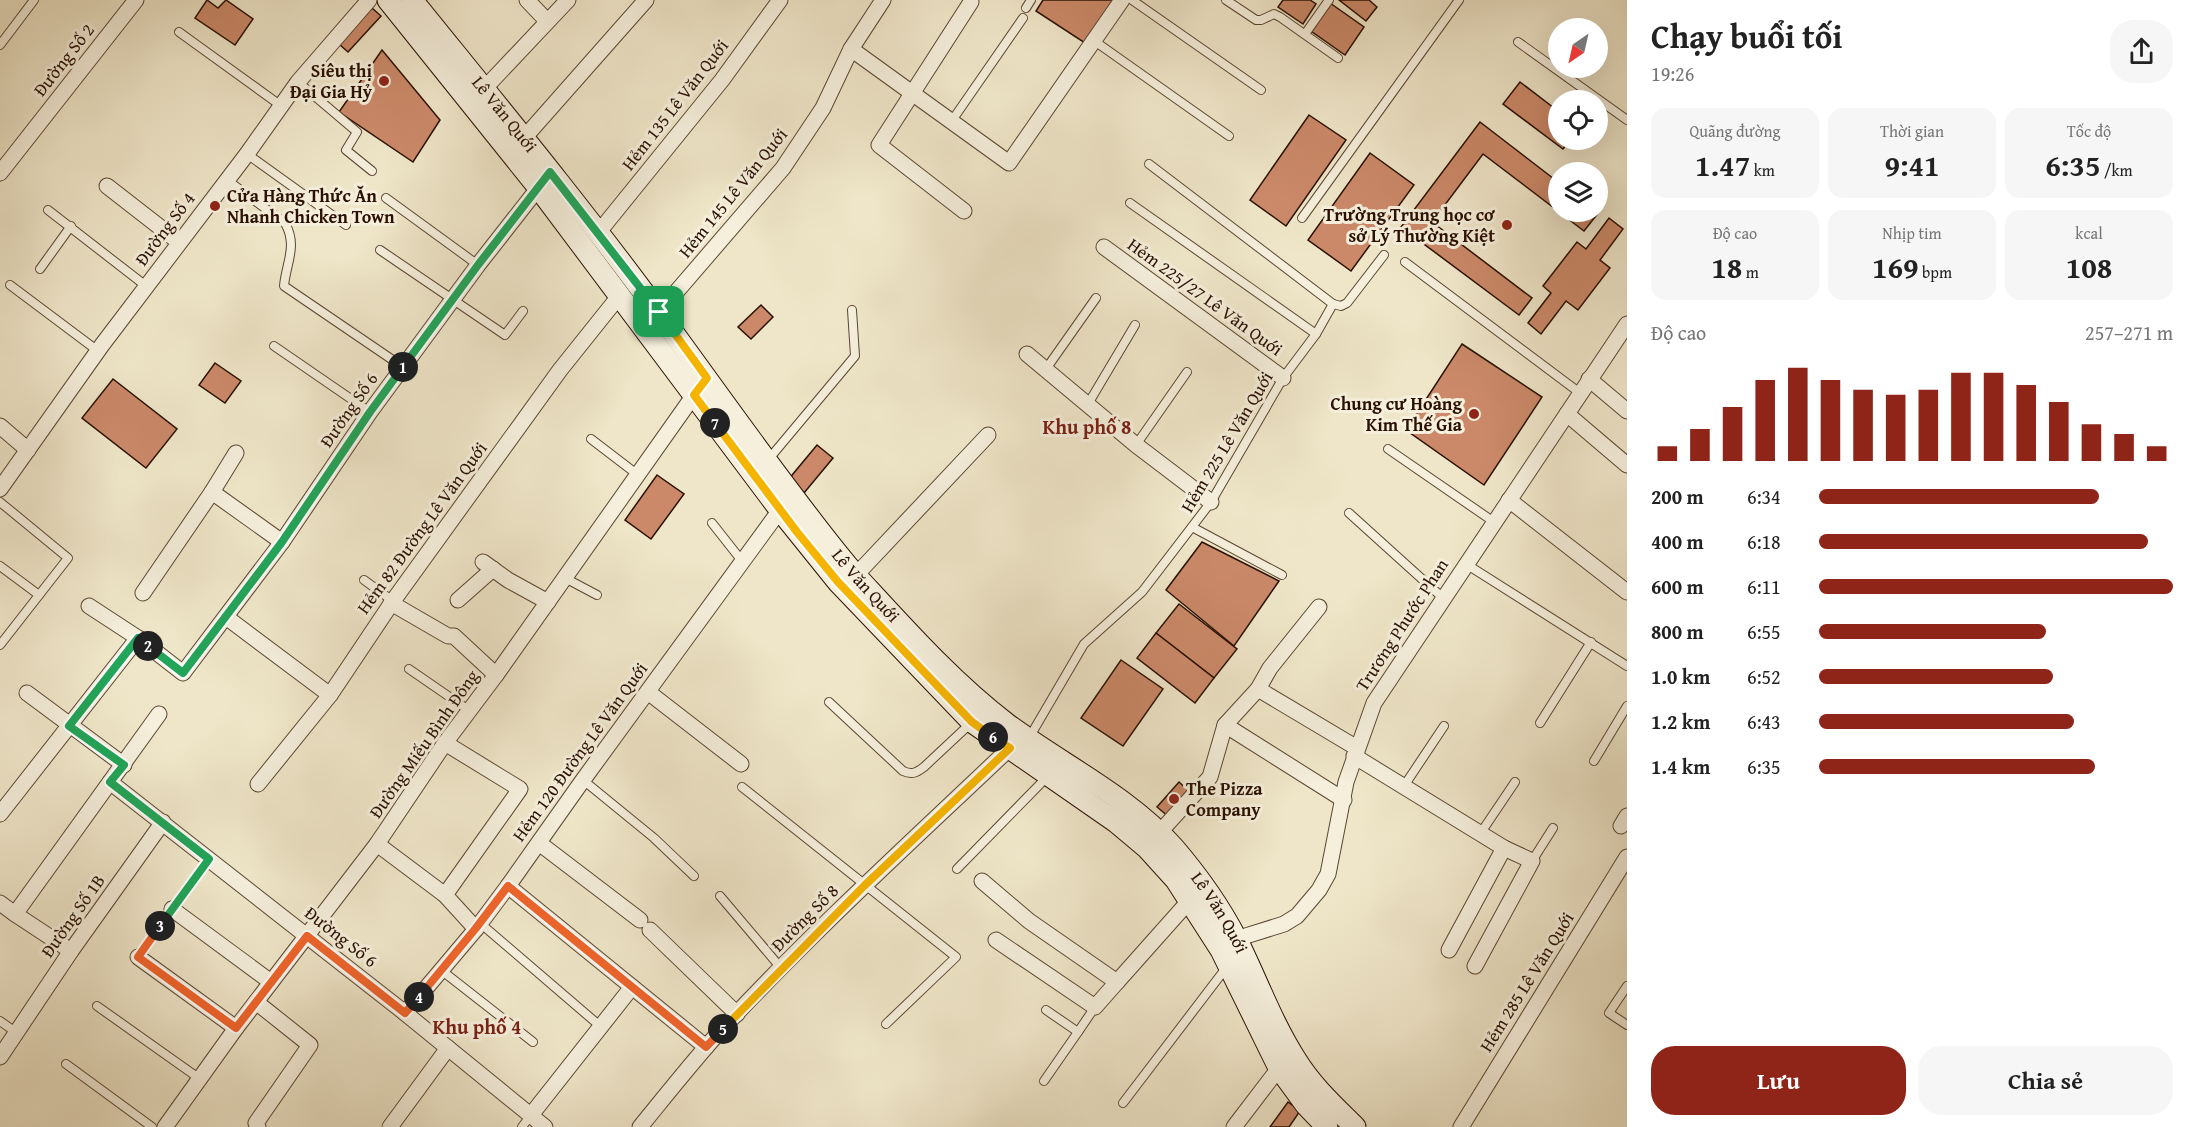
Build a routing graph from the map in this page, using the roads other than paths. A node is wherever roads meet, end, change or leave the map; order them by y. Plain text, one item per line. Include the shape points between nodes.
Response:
1 (34, 0) edge
2 (136, 0) edge
3 (369, 0) edge
4 (388, 0) edge
5 (412, 0) edge
6 (527, 0) edge
7 (568, 0) edge
8 (646, 0) edge
9 (780, 0) edge
10 (883, 0) edge
11 (1031, 0) edge
12 (1122, 0) edge
13 (1132, 0) edge
14 (1226, 0) edge
15 (1329, 0) edge
16 (1459, 0) edge
17 (971, 2) dead end
18 (1026, 8) dead end
19 (1023, 18) dead end
20 (547, 21) junction
21 (179, 32) dead end
22 (1305, 34) junction
23 (1093, 40) junction
24 (1518, 42) dead end
25 (0, 45) edge
26 (851, 49) junction
27 (1338, 58) dead end
28 (298, 81) junction
29 (484, 89) junction
30 (1261, 90) dead end
31 (912, 94) junction
32 (280, 105) junction
33 (1627, 120) edge
34 (951, 122) junction
35 (1229, 136) dead end
36 (524, 138) junction
37 (247, 154) junction
38 (1149, 164) dead end
39 (372, 171) dead end
40 (0, 173) edge
41 (227, 180) junction
42 (544, 180) junction
43 (107, 186) dead end
44 (386, 198) dead end
45 (1130, 203) dead end
46 (48, 210) dead end
47 (964, 211) dead end
48 (1302, 218) dead end
49 (346, 225) dead end
50 (71, 226) junction
51 (598, 233) junction
52 (179, 242) junction
53 (1104, 247) dead end
54 (380, 250) dead end
55 (1384, 255) dead end
56 (1405, 262) dead end
57 (478, 265) junction
58 (40, 269) dead end
59 (10, 285) dead end
60 (146, 286) junction
61 (620, 295) junction
62 (1096, 298) dead end
63 (453, 300) junction
64 (1337, 305) junction
65 (524, 310) dead end
66 (852, 310) dead end
67 (659, 312) junction
68 (1135, 325) dead end
69 (1624, 333) edge
70 (1316, 334) junction
71 (274, 346) dead end
72 (98, 351) junction
73 (1027, 354) dead end
74 (403, 367) junction
75 (1046, 369) junction
76 (1187, 372) dead end
77 (1283, 378) junction
78 (1585, 386) junction
79 (700, 387) junction
80 (1088, 404) junction
81 (1627, 411) edge
82 (370, 412) junction
83 (1566, 414) junction
84 (0, 426) edge
85 (988, 435) dead end
86 (591, 439) dead end
87 (1136, 445) junction
88 (1388, 449) dead end
89 (28, 450) junction
90 (236, 453) dead end
91 (767, 461) junction
92 (1627, 465) edge
93 (638, 475) junction
94 (0, 489) edge
95 (212, 492) junction
96 (1509, 500) junction
97 (0, 502) edge
98 (1211, 502) junction
99 (780, 510) junction
100 (1349, 513) dead end
101 (1494, 522) junction
102 (712, 523) dead end
103 (1192, 527) junction
104 (282, 542) junction
105 (743, 562) junction
106 (1466, 564) junction
107 (0, 566) edge
108 (856, 575) junction
109 (1282, 575) dead end
110 (565, 578) junction
111 (364, 580) dead end
112 (1627, 592) edge
113 (143, 593) dead end
114 (39, 595) junction
115 (597, 595) dead end
116 (1443, 598) junction
117 (458, 600) dead end
118 (392, 602) junction
119 (548, 602) junction
120 (89, 606) dead end
121 (1319, 607) dead end
122 (226, 618) junction
123 (138, 638) junction
124 (1591, 642) junction
125 (0, 645) edge
126 (1627, 666) edge
127 (409, 669) dead end
128 (496, 675) junction
129 (1258, 689) junction
130 (648, 692) junction
131 (27, 693) dead end
132 (330, 695) junction
133 (829, 702) dead end
134 (1627, 706) edge
135 (470, 711) junction
136 (159, 714) dead end
137 (972, 722) junction
138 (1540, 723) dead end
139 (1225, 725) junction
140 (69, 726) junction
141 (1444, 726) dead end
142 (445, 743) junction
143 (1019, 744) junction
144 (1355, 752) junction
145 (1594, 761) dead end
146 (741, 764) dead end
147 (124, 765) junction
148 (1049, 775) junction
149 (582, 780) junction
150 (110, 782) junction
151 (1515, 782) dead end
152 (258, 784) dead end
153 (1404, 786) junction
154 (742, 787) dead end
155 (1344, 800) junction
156 (0, 814) edge
157 (163, 822) junction
158 (1553, 828) dead end
159 (1159, 833) junction
160 (1480, 834) junction
161 (539, 843) junction
162 (378, 844) junction
163 (1504, 848) junction
164 (1627, 857) edge
165 (209, 859) junction
166 (1532, 861) junction
167 (957, 869) dead end
168 (694, 876) dead end
169 (982, 881) dead end
170 (508, 886) junction
171 (864, 886) junction
172 (445, 895) junction
173 (720, 896) dead end
174 (1191, 900) junction
175 (0, 903) edge
176 (172, 909) junction
177 (15, 914) junction
178 (478, 926) junction
179 (307, 936) junction
180 (1236, 939) junction
181 (996, 940) dead end
182 (1449, 950) dead end
183 (71, 951) junction
184 (138, 957) joint
185 (1229, 964) junction
186 (1476, 966) dead end
187 (782, 969) junction
188 (441, 970) junction
189 (271, 982) junction
190 (1117, 982) junction
191 (1627, 986) edge
192 (632, 987) junction
193 (256, 1002) junction
194 (97, 1006) dead end
195 (1095, 1007) junction
196 (1046, 1010) dead end
197 (405, 1013) junction
198 (737, 1014) junction
199 (0, 1021) edge
200 (886, 1024) dead end
201 (1627, 1025) edge
202 (600, 1026) junction
203 (236, 1028) junction
204 (1078, 1032) junction
205 (17, 1033) junction
206 (533, 1042) dead end
207 (706, 1047) junction
208 (448, 1048) junction
209 (0, 1057) edge
210 (66, 1064) dead end
211 (1279, 1068) junction
212 (200, 1079) junction
213 (1044, 1081) dead end
214 (1124, 1103) dead end
215 (526, 1121) edge
216 (1326, 1121) edge
217 (152, 1127) edge
218 (165, 1127) edge
219 (258, 1127) edge
220 (390, 1127) edge
221 (545, 1127) edge
222 (640, 1127) edge
223 (1234, 1127) edge
224 (1355, 1127) edge
225 (1461, 1127) edge

1 - 25 lane
2 - 40 street, Đường Số 2
3 - 28 street, Đường Số 4
4 - 42 main road, Lê Văn Quới
5 - 29 main road, Lê Văn Quới
6 - 20 street
7 - 20 street
8 - 36 street
9 - 51 street, Hẻm 135 Lê Văn Quới via 722,80
10 - 26 street, Hẻm 145 Lê Văn Quới
11 - 18 lane
12 - 23 street
13 - 30 lane
14 - 22 lane via 1256,20 1274,14
15 - 22 lane
16 - 48 lane
17 - 31 street
19 - 34 lane
20 - 29 street
21 - 32 lane
22 - 27 lane
23 - 34 street via 1009,163
23 - 35 lane
24 - 33 lane
26 - 31 street
26 - 67 street, Hẻm 145 Lê Văn Quới via 822,108 783,168
28 - 32 street, Đường Số 4
28 - 39 lane via 357,132 346,150
29 - 36 main road, Lê Văn Quới
31 - 34 street
31 - 47 street via 879,145
32 - 37 street, Đường Số 4
36 - 42 main road, Lê Văn Quới
37 - 41 street, Đường Số 4
37 - 49 lane
38 - 64 lane
41 - 52 street, Đường Số 4
41 - 74 lane via 285,223 291,233 292,249 284,286
42 - 51 main road, Lê Văn Quới
42 - 57 street, Đường Số 6
42 - 61 main road, Lê Văn Quới
43 - 52 street
44 - 57 lane
45 - 70 lane
46 - 50 lane
50 - 58 lane
50 - 60 lane
51 - 67 main road, Lê Văn Quới
52 - 60 street, Đường Số 4
53 - 77 street, Hẻm 225/27 Lê Văn Quới
54 - 63 lane
55 - 64 lane, Hẻm 225 Lê Văn Quới via 1347,303
56 - 78 lane
57 - 63 street, Đường Số 6
59 - 72 lane
60 - 72 street, Đường Số 4
61 - 79 main road, Lê Văn Quới
61 - 118 street, Hẻm 82 Đường Lê Văn Quới via 560,370
62 - 75 lane
63 - 65 lane via 505,335
63 - 74 street, Đường Số 6
64 - 70 lane, Hẻm 225 Lê Văn Quới
66 - 91 lane via 855,356
67 - 79 main road, Lê Văn Quới
68 - 80 lane
69 - 78 street, Trương Phước Phan
70 - 77 lane, Hẻm 225 Lê Văn Quới
71 - 82 lane
72 - 89 street, Đường Số 4
73 - 75 street
74 - 82 street, Đường Số 6
75 - 80 street
76 - 87 lane
77 - 98 lane, Hẻm 225 Lê Văn Quới
78 - 81 street
78 - 83 street, Trương Phước Phan
79 - 91 main road, Lê Văn Quới
79 - 93 street, Đường Miếu Bình Đông
79 - 99 main road, Lê Văn Quới
80 - 87 street
82 - 104 street, Đường Số 6
83 - 92 street
83 - 96 street, Trương Phước Phan
84 - 89 street
85 - 108 street
86 - 93 lane
87 - 98 street
88 - 101 lane
89 - 94 street, Đường Số 4
90 - 95 street
91 - 108 main road, Lê Văn Quới
93 - 110 street, Đường Miếu Bình Đông
95 - 104 street
95 - 113 street
96 - 101 street, Trương Phước Phan
96 - 112 street
97 - 114 lane via 68,558
98 - 103 lane, Hẻm 225 Lê Văn Quới
99 - 105 street, Hẻm 120 Đường Lê Văn Quới
99 - 137 main road, Lê Văn Quới via 838,582
100 - 116 lane
101 - 106 street, Trương Phước Phan
102 - 105 lane
103 - 109 lane
103 - 143 lane, Hẻm 225 Lê Văn Quới via 1142,592 1084,644
104 - 122 street, Đường Số 6
105 - 130 street, Hẻm 120 Đường Lê Văn Quới
106 - 116 street, Trương Phước Phan
106 - 124 lane
107 - 114 lane
108 - 143 main road, Lê Văn Quới
110 - 115 lane
110 - 119 street, Đường Miếu Bình Đông
111 - 118 lane
114 - 125 lane
116 - 144 street, Trương Phước Phan via 1374,703
117 - 119 street via 488,566
118 - 128 street via 454,636
118 - 132 street, Hẻm 82 Đường Lê Văn Quới
119 - 128 street, Đường Miếu Bình Đông
120 - 123 street
121 - 129 street
122 - 123 street, Đường Số 6 via 183,673
122 - 132 street
123 - 140 street
124 - 126 lane
124 - 138 lane
127 - 135 lane
128 - 135 street, Đường Miếu Bình Đông
129 - 139 street
129 - 144 street
130 - 146 street
130 - 149 street, Hẻm 120 Đường Lê Văn Quới
131 - 140 street
132 - 152 street, Hẻm 82 Đường Lê Văn Quới
133 - 137 lane via 908,774 924,767
134 - 145 lane
135 - 142 street, Đường Miếu Bình Đông
136 - 147 street
137 - 143 main road, Lê Văn Quới
139 - 155 street
139 - 159 street via 1210,777
140 - 147 street
140 - 156 street
141 - 153 lane
142 - 162 street, Đường Miếu Bình Đông
142 - 172 street via 520,789
143 - 148 main road, Lê Văn Quới
143 - 159 main road, Lê Văn Quới via 1106,791
143 - 171 street, Đường Số 8
144 - 153 street
144 - 155 street, Trương Phước Phan
147 - 150 street
148 - 167 lane
148 - 174 main road, Lê Văn Quới via 1132,835
149 - 161 street, Hẻm 120 Đường Lê Văn Quới
149 - 168 lane
150 - 157 street, Đường Số 6
150 - 177 street
151 - 160 lane
153 - 160 street
154 - 171 lane
155 - 180 street, Trương Phước Phan via 1328,874 1309,904 1284,924
157 - 165 street, Đường Số 6
157 - 183 street, Đường Số 1B
158 - 166 lane
159 - 180 main road, Lê Văn Quới via 1187,863
160 - 163 street
161 - 170 street, Hẻm 120 Đường Lê Văn Quới
161 - 198 street via 645,925
162 - 172 street
162 - 179 street, Đường Miếu Bình Đông
163 - 166 street
163 - 182 street
164 - 225 street, Hẻm 285 Lê Văn Quới
165 - 176 lane
165 - 179 street, Đường Số 6
166 - 186 street
169 - 190 street via 1029,921
170 - 178 street, Hẻm 120 Đường Lê Văn Quới
170 - 192 street
171 - 187 street, Đường Số 8
171 - 200 lane via 956,957
172 - 178 street
173 - 187 lane
174 - 185 main road, Lê Văn Quới
174 - 190 street
175 - 177 street
176 - 184 lane
176 - 189 street
177 - 183 street
178 - 188 street, Hẻm 120 Đường Lê Văn Quới
178 - 202 lane
179 - 189 street, Đường Miếu Bình Đông
179 - 197 street, Đường Số 6
180 - 216 main road, Lê Văn Quới via 1282,1037 1315,1086
181 - 195 street
183 - 205 street, Đường Số 1B
184 - 203 street
185 - 211 main road, Lê Văn Quới
185 - 214 lane
187 - 198 street, Đường Số 8
188 - 197 street, Hẻm 120 Đường Lê Văn Quới
188 - 206 lane
189 - 193 street, Đường Miếu Bình Đông
190 - 195 street
191 - 201 lane via 1609,1013
192 - 202 street
192 - 207 street
193 - 203 street, Đường Miếu Bình Đông
193 - 219 street via 310,1045 256,1123
194 - 212 lane
195 - 204 lane
196 - 204 lane
197 - 208 street, Đường Số 6
198 - 207 street, Đường Số 8
199 - 205 lane
202 - 215 street
203 - 212 street, Đường Miếu Bình Đông
204 - 213 lane
205 - 209 street
207 - 222 street, Đường Số 8
208 - 215 street, Đường Số 6
208 - 220 street
210 - 217 lane
211 - 216 main road, Lê Văn Quới via 1306,1105
211 - 223 street
212 - 218 street, Đường Miếu Bình Đông
215 - 221 street, Đường Số 6
216 - 224 main road, Lê Văn Quới

